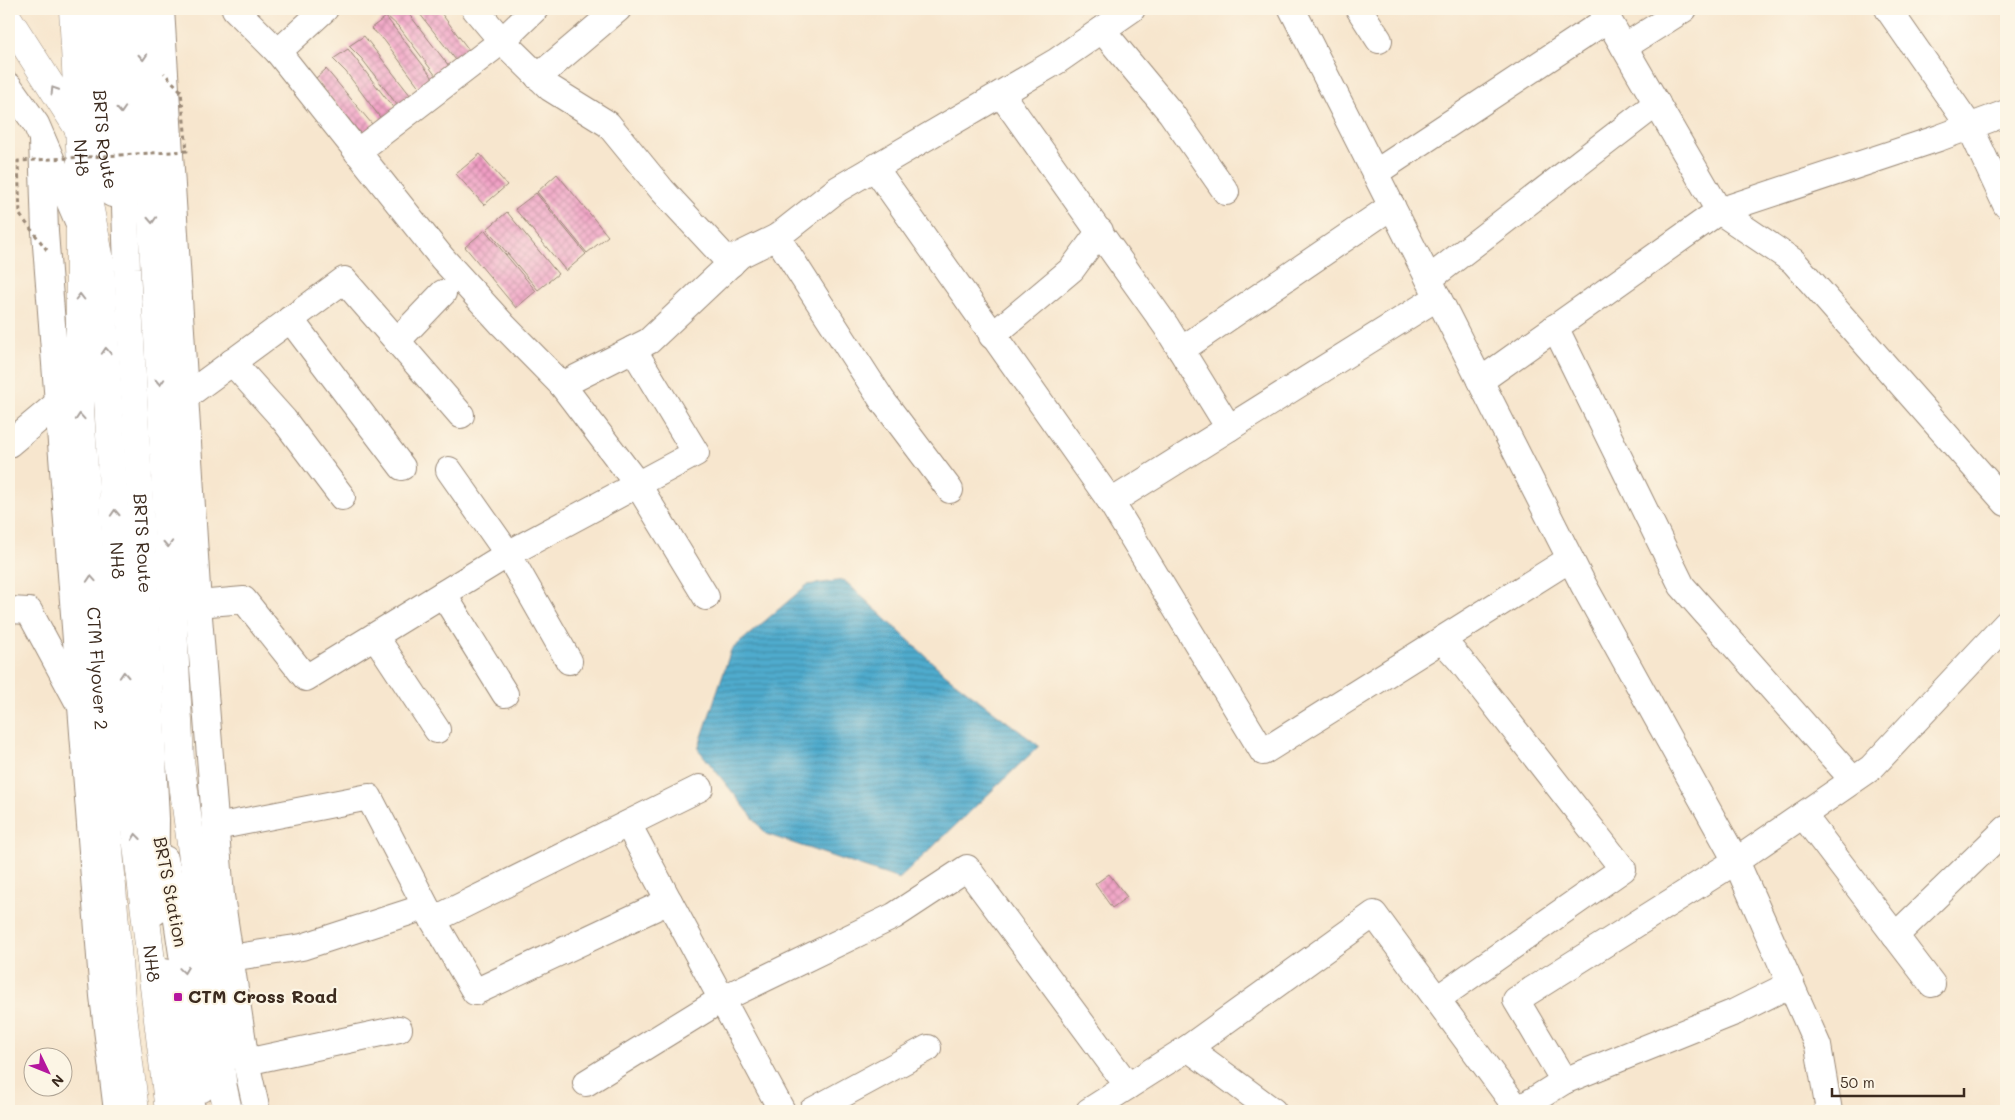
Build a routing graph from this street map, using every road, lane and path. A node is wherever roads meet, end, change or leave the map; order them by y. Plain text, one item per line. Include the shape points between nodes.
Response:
1 (73, 9) edge
2 (94, 9) edge
3 (116, 9) edge
4 (141, 9) edge
5 (161, 9) edge
6 (235, 9) edge
7 (325, 9) edge
8 (475, 9) edge
9 (535, 9) edge
10 (618, 9) edge
11 (1132, 9) edge
12 (1292, 9) edge
13 (1359, 9) edge
14 (1684, 9) edge
15 (1888, 9) edge
16 (1605, 14) edge
17 (9, 20) edge
18 (1102, 30) junction
19 (1379, 40) dead end
20 (502, 41) junction
21 (1624, 47) junction
22 (278, 52) junction
23 (164, 73) junction
24 (538, 77) junction
25 (9, 86) edge
26 (1001, 94) junction
27 (1657, 103) junction
28 (2006, 113) edge
29 (17, 114) edge
30 (1970, 127) junction
31 (80, 132) junction
32 (42, 138) junction
33 (357, 152) junction
34 (81, 166) junction
35 (875, 168) junction
36 (1375, 173) junction
37 (1226, 192) dead end
38 (2006, 205) edge
39 (1392, 206) junction
40 (1719, 211) junction
41 (80, 226) junction
42 (1100, 231) junction
43 (777, 237) junction
44 (47, 250) junction
45 (731, 264) junction
46 (127, 268) junction
47 (1433, 288) junction
48 (443, 293) dead end
49 (290, 319) junction
50 (1555, 327) junction
51 (992, 336) junction
52 (397, 341) junction
53 (633, 349) junction
54 (1181, 350) junction
55 (232, 362) junction
56 (1480, 380) junction
57 (562, 386) junction
58 (185, 397) junction
59 (58, 403) junction
60 (461, 415) dead end
61 (1229, 428) junction
62 (9, 444) edge
63 (402, 467) dead end
64 (449, 470) dead end
65 (638, 485) junction
66 (950, 490) dead end
67 (342, 497) dead end
68 (1111, 502) junction
69 (2006, 503) edge
70 (508, 554) junction
71 (1570, 559) junction
72 (443, 594) junction
73 (706, 597) dead end
74 (198, 604) junction
75 (9, 610) edge
76 (2006, 624) edge
77 (376, 636) junction
78 (1442, 640) junction
79 (569, 661) dead end
80 (505, 694) dead end
81 (82, 709) junction
82 (437, 730) dead end
83 (210, 750) junction
84 (179, 753) junction
85 (1852, 780) junction
86 (700, 788) dead end
87 (1803, 815) junction
88 (156, 819) junction
89 (628, 824) junction
90 (216, 827) junction
91 (2006, 829) edge
92 (1736, 861) junction
93 (670, 901) junction
94 (429, 914) junction
95 (1896, 936) junction
96 (230, 958) junction
97 (1791, 984) junction
98 (1932, 984) dead end
99 (722, 998) junction
100 (1437, 999) junction
101 (399, 1029) dead end
102 (928, 1048) dead end
103 (1188, 1048) junction
104 (246, 1062) junction
105 (1564, 1081) junction
106 (586, 1083) dead end
107 (1128, 1086) junction
108 (1519, 1110) edge
109 (117, 1111) edge
110 (135, 1111) edge
111 (169, 1111) edge
112 (194, 1111) edge
113 (205, 1111) edge
114 (228, 1111) edge
115 (258, 1111) edge
116 (782, 1111) edge
117 (812, 1111) edge
118 (1089, 1111) edge
119 (1273, 1111) edge
120 (1829, 1111) edge

1 - 31 main road, NH8
2 - 46 street, BRTS Route via 103,148
3 -> 46 street, BRTS Route
4 -> 84 main road
5 - 23 street
6 - 22 street
7 - 22 street
8 - 20 street
9 - 20 street
10 - 24 street
11 - 18 street
12 - 36 street
13 - 19 street
14 - 21 street
15 - 30 street
16 - 21 street
16 - 36 street
31 -> 17 main road
18 - 26 street via 1057,62
18 - 37 street via 1171,113
20 - 24 street
20 - 33 street
21 - 27 street
22 - 33 street
23 - 44 path, bridge via 181,90 187,151 18,161 20,215
23 - 58 street
24 - 45 street via 608,124 662,190
25 - 29 street
26 - 35 street
26 - 42 street
27 - 40 street
27 - 47 street
28 - 30 street
29 - 32 street via 36,124
30 - 38 street
30 - 40 street
31 - 34 main road, NH8
32 - 41 street
32 - 44 street
33 - 57 street via 448,265
34 - 41 main road, CTM Flyover 2
111 -> 34 main road, NH8 via 130,787 100,260
35 - 43 street via 838,189
35 - 51 street
36 - 39 street
39 - 47 street
39 - 54 street
40 - 50 street
40 - 69 street via 1793,261
110 -> 41 main road, CTM Flyover 2 via 121,999 108,837 80,409
42 - 51 street via 1072,269
42 - 54 street
43 - 45 street via 740,255
43 - 66 street via 882,400
44 - 59 street
45 - 53 street via 648,341
46 - 88 street, BRTS Route
47 - 56 street
47 - 61 street
48 - 52 street
49 - 52 street via 344,280
49 - 55 street
49 - 63 street
50 - 56 street
50 - 85 street via 1682,586
51 - 68 street
52 - 60 street
53 - 57 street
53 - 65 street via 696,453
54 - 61 street
55 - 58 street
55 - 67 street via 284,420
56 - 71 street
57 - 65 street
58 - 74 street
59 - 62 street
59 - 81 street
61 - 68 street
64 - 70 street
65 - 70 street
65 - 73 street
68 - 78 street via 1263,752
70 - 72 street
70 - 79 street
71 - 78 street
71 - 92 street
72 - 77 street
72 - 80 street
74 - 77 street via 244,600 306,678
74 - 83 street
75 - 81 street via 29,611
76 - 85 street via 1871,768
77 - 82 street
78 - 100 street via 1623,870
81 - 109 street via 103,996
83 - 84 street
83 - 90 street
84 - 114 main road
85 - 87 street
86 - 89 street
87 - 92 street
87 - 95 street
88 - 112 street, BRTS Station via 154,905 182,1074
88 -> 113 street, BRTS Station via 174,900
89 - 93 street
89 - 94 street
90 - 94 street via 369,797
90 - 96 street
91 - 95 street
92 - 97 street
92 - 105 street via 1516,1000
93 - 94 street via 475,992
93 - 99 street
94 - 96 street via 302,947
95 - 98 street
96 - 104 street
97 - 105 street via 1735,1012
97 - 120 street via 1818,1046
99 - 106 street
99 - 107 street via 894,916 967,868
99 - 116 street
100 - 103 street via 1374,914
100 - 108 street
101 - 104 street
102 - 117 street
103 - 107 street
103 - 119 street
104 - 115 street
105 - 108 street
107 - 118 street

